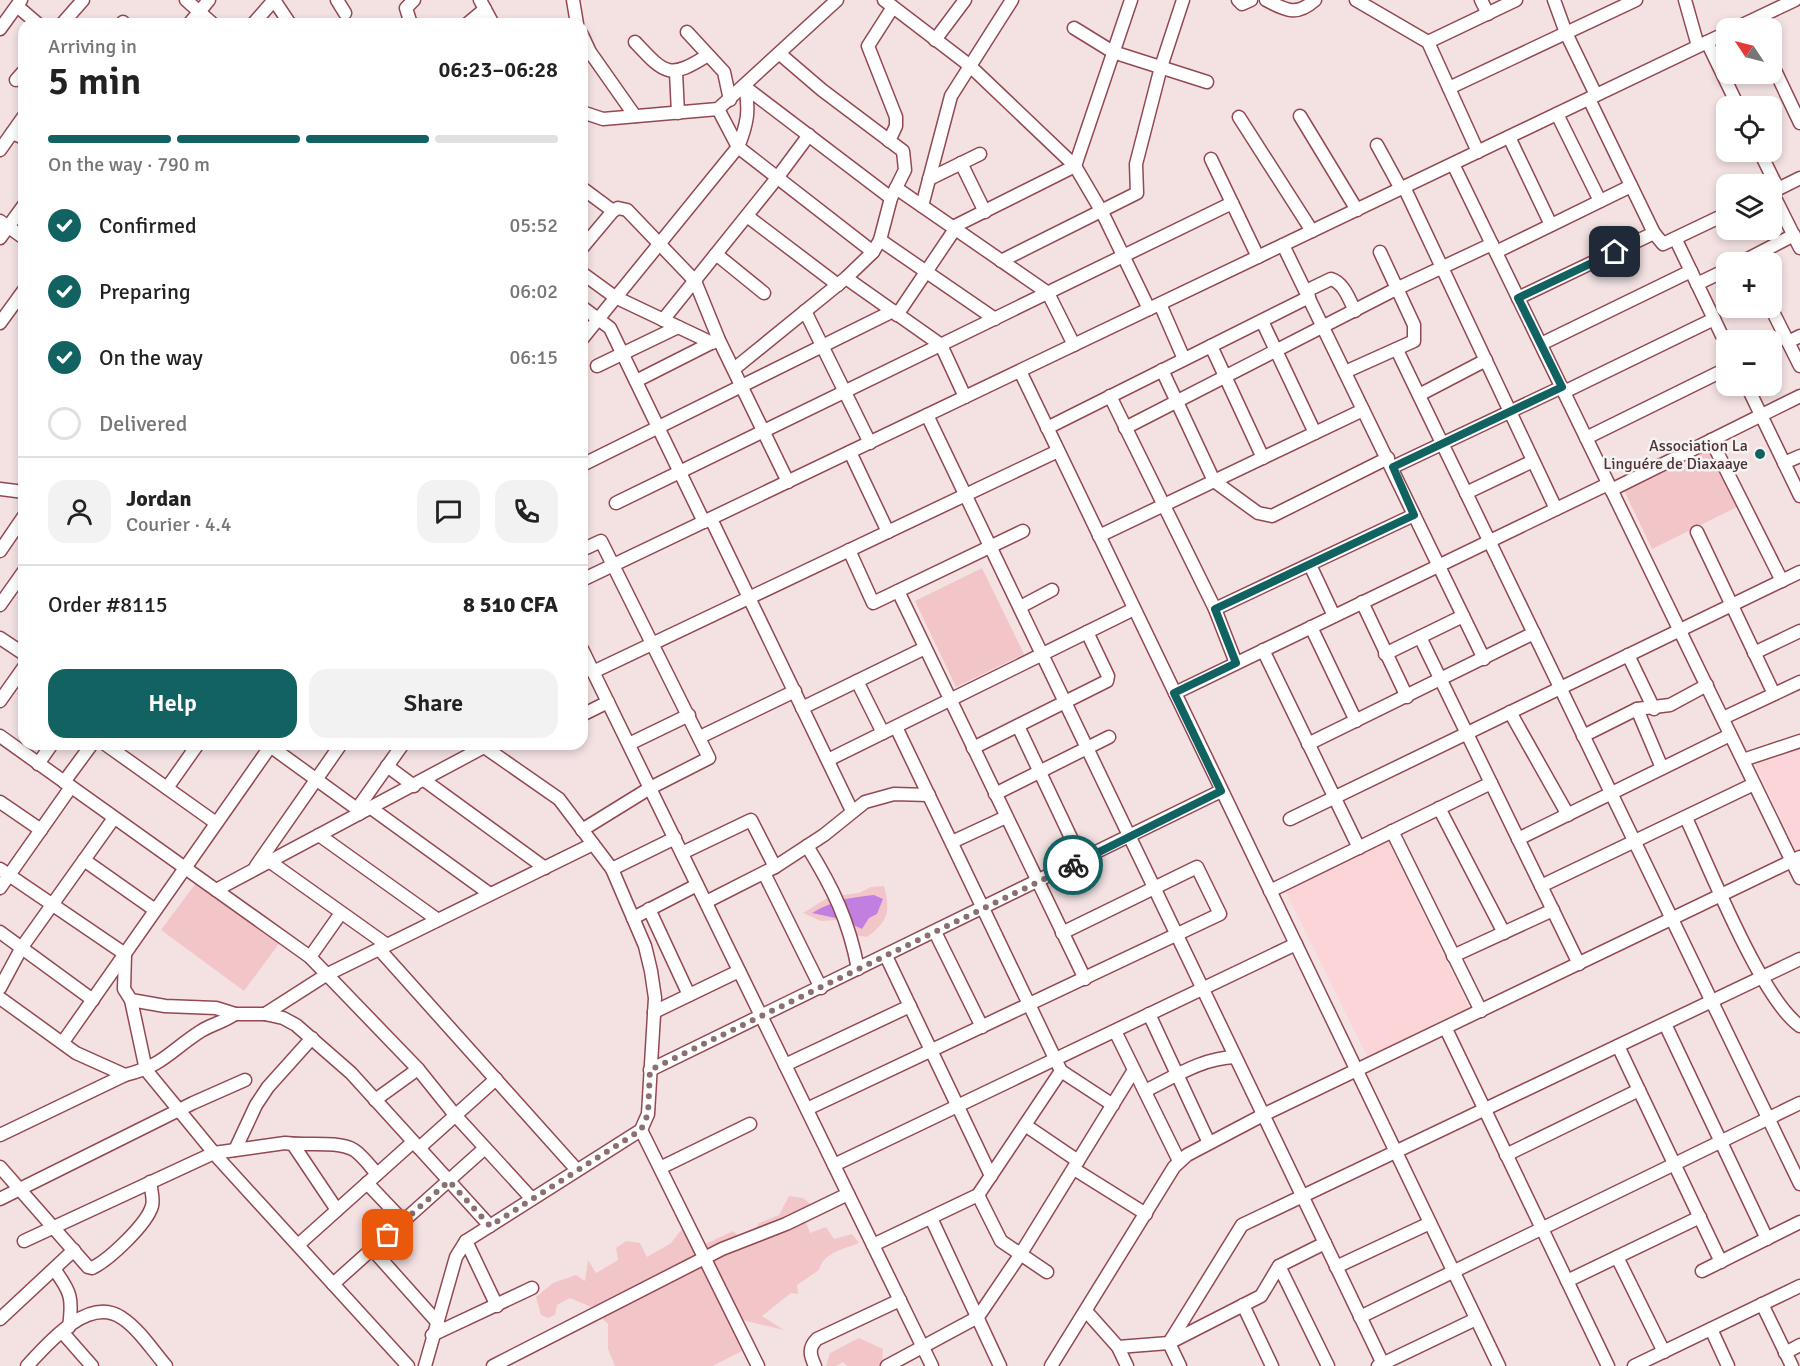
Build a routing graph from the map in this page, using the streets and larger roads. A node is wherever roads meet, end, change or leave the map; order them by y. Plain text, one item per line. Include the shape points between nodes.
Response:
1 (82, 0) edge
2 (186, 0) edge
3 (210, 0) edge
4 (337, 0) edge
5 (414, 0) edge
6 (573, 0) edge
7 (837, 0) edge
8 (965, 0) edge
9 (1012, 0) edge
10 (1131, 0) edge
11 (1183, 0) edge
12 (1238, 0) edge
13 (1251, 0) edge
14 (1266, 0) edge
15 (1315, 0) edge
16 (1356, 0) edge
17 (1481, 0) edge
18 (1516, 0) edge
19 (1554, 0) edge
20 (1636, 0) edge
21 (1685, 0) edge
22 (1798, 0) edge
23 (19, 3) edge
24 (482, 4) edge
25 (889, 4) edge
26 (1775, 4) edge
27 (199, 12) junction
28 (345, 13) dead end
29 (1488, 14) junction
30 (33, 18) edge
31 (67, 18) edge
32 (194, 18) edge
33 (206, 18) edge
34 (258, 18) edge
35 (286, 18) edge
36 (409, 18) edge
37 (472, 18) edge
38 (490, 18) edge
39 (576, 18) edge
40 (1760, 18) edge
41 (0, 28) edge
42 (1074, 28) dead end
43 (687, 32) dead end
44 (1566, 33) junction
45 (1716, 38) edge
46 (935, 40) junction
47 (634, 42) dead end
48 (1428, 42) junction
49 (1703, 44) junction
50 (588, 48) edge
51 (1113, 52) junction
52 (780, 54) junction
53 (708, 55) junction
54 (969, 65) junction
55 (1161, 67) junction
56 (676, 72) junction
57 (1207, 81) dead end
58 (1782, 81) edge
59 (745, 87) junction
60 (1449, 88) junction
61 (1732, 96) edge
62 (1592, 97) junction
63 (730, 100) junction
64 (1796, 104) edge
65 (718, 109) junction
66 (588, 113) edge
67 (678, 113) junction
68 (1557, 114) junction
69 (635, 116) junction
70 (1239, 117) dead end
71 (1300, 117) dead end
72 (1800, 123) edge
73 (18, 135) edge
74 (809, 135) junction
75 (1509, 137) junction
76 (889, 141) junction
77 (1377, 145) dead end
78 (738, 147) junction
79 (0, 150) edge
80 (1478, 152) junction
81 (980, 154) dead end
82 (1211, 159) dead end
83 (961, 164) junction
84 (1453, 164) junction
85 (1075, 166) junction
86 (777, 178) junction
87 (1800, 178) edge
88 (929, 179) junction
89 (1631, 186) junction
90 (1782, 187) edge
91 (1402, 188) junction
92 (588, 193) edge
93 (894, 193) junction
94 (1600, 201) junction
95 (1232, 203) junction
96 (922, 206) junction
97 (1782, 209) edge
98 (1357, 210) junction
99 (18, 211) edge
100 (612, 211) junction
101 (985, 212) junction
102 (1101, 212) junction
103 (747, 216) junction
104 (1716, 219) edge
105 (4, 224) edge
106 (1551, 225) junction
107 (954, 228) junction
108 (1312, 231) junction
109 (1654, 233) junction
110 (18, 234) edge
111 (1794, 235) junction
112 (0, 238) edge
113 (880, 240) junction
114 (1676, 240) junction
115 (588, 241) edge
116 (659, 242) junction
117 (1283, 245) junction
118 (1494, 248) junction
119 (1800, 248) edge
120 (873, 252) junction
121 (1380, 252) dead end
122 (1764, 252) edge
123 (716, 254) junction
124 (1123, 256) junction
125 (1258, 257) junction
126 (1001, 261) junction
127 (1443, 269) junction
128 (1691, 271) junction
129 (926, 273) junction
130 (1716, 275) edge
131 (588, 277) edge
132 (695, 281) junction
133 (842, 281) junction
134 (1697, 284) junction
135 (1396, 289) junction
136 (764, 293) dead end
137 (1048, 293) junction
138 (1307, 294) junction
139 (615, 297) junction
140 (18, 298) edge
141 (1518, 298) junction
142 (1154, 307) junction
143 (805, 311) junction
144 (1355, 311) junction
145 (588, 312) edge
146 (895, 313) junction
147 (1778, 318) edge
148 (598, 319) junction
149 (995, 319) junction
150 (1714, 319) junction
151 (663, 320) junction
152 (1262, 321) junction
153 (0, 323) edge
154 (678, 327) junction
155 (1324, 328) junction
156 (1719, 330) edge
157 (588, 332) edge
158 (1794, 339) edge
159 (715, 341) junction
160 (1541, 344) junction
161 (941, 345) junction
162 (1074, 345) junction
163 (822, 346) junction
164 (1211, 346) junction
165 (1397, 350) junction
166 (1276, 352) junction
167 (623, 354) junction
168 (1185, 359) junction
169 (1486, 360) junction
170 (597, 366) dead end
171 (1800, 366) edge
172 (734, 369) junction
173 (1162, 370) junction
174 (1020, 371) junction
175 (1345, 372) junction
176 (1716, 374) edge
177 (1226, 377) junction
178 (636, 381) junction
179 (742, 386) junction
180 (1563, 389) junction
181 (845, 392) junction
182 (1419, 395) junction
183 (1110, 396) junction
184 (1752, 396) edge
185 (1800, 396) edge
186 (966, 397) junction
187 (1178, 401) junction
188 (1363, 410) junction
189 (1510, 412) junction
190 (927, 415) junction
191 (1761, 415) junction
192 (658, 427) junction
193 (1047, 428) junction
194 (1125, 428) junction
195 (764, 431) junction
196 (1316, 433) junction
197 (1586, 438) junction
198 (1711, 440) junction
199 (870, 443) junction
200 (1443, 444) junction
201 (1058, 451) junction
202 (850, 452) junction
203 (1800, 456) edge
204 (1263, 458) junction
205 (1533, 461) junction
206 (588, 462) edge
207 (1390, 462) junction
208 (1784, 464) junction
209 (680, 472) junction
210 (1214, 481) junction
211 (788, 482) junction
212 (1610, 487) junction
213 (1, 488) edge
214 (18, 491) edge
215 (1466, 493) junction
216 (966, 495) junction
217 (1800, 496) edge
218 (616, 503) dead end
219 (1163, 504) junction
220 (1556, 509) junction
221 (1414, 515) junction
222 (708, 520) junction
223 (18, 525) edge
224 (1023, 531) dead end
225 (888, 532) junction
226 (1697, 532) dead end
227 (1099, 536) junction
228 (1489, 541) junction
229 (588, 545) edge
230 (991, 545) junction
231 (849, 550) junction
232 (0, 551) edge
233 (613, 565) junction
234 (1310, 565) junction
235 (1439, 565) junction
236 (1800, 572) edge
237 (588, 577) edge
238 (18, 580) edge
239 (1782, 581) junction
240 (1052, 590) dead end
241 (898, 591) junction
242 (749, 598) junction
243 (1362, 602) junction
244 (0, 605) edge
245 (1731, 605) junction
246 (1020, 607) junction
247 (1134, 609) junction
248 (1215, 609) junction
249 (1334, 616) junction
250 (1463, 616) junction
251 (1311, 627) junction
252 (1680, 630) junction
253 (1800, 631) edge
254 (1087, 633) junction
255 (1534, 633) junction
256 (1420, 637) junction
257 (0, 638) edge
258 (653, 644) junction
259 (925, 648) junction
260 (18, 650) edge
261 (1263, 650) junction
262 (1754, 653) junction
263 (1385, 654) junction
264 (1042, 655) junction
265 (1628, 655) junction
266 (1484, 659) junction
267 (588, 662) edge
268 (1236, 663) junction
269 (593, 672) junction
270 (18, 676) edge
271 (1441, 680) junction
272 (857, 681) junction
273 (1800, 682) edge
274 (1707, 685) junction
275 (1560, 688) junction
276 (795, 692) junction
277 (1174, 693) junction
278 (1774, 694) junction
279 (1407, 697) junction
280 (0, 701) edge
281 (950, 701) junction
282 (608, 702) junction
283 (1066, 703) junction
284 (802, 708) junction
285 (1637, 709) junction
286 (1654, 709) junction
287 (588, 712) edge
288 (1510, 712) junction
289 (689, 715) junction
290 (1722, 718) junction
291 (1356, 721) junction
292 (1018, 726) junction
293 (896, 727) junction
294 (883, 733) junction
295 (1467, 733) junction
296 (1730, 735) junction
297 (0, 736) edge
298 (1584, 736) junction
299 (700, 737) junction
300 (1109, 737) dead end
301 (1800, 741) edge
302 (628, 744) junction
303 (1308, 744) junction
304 (973, 748) junction
305 (18, 749) edge
306 (1088, 749) junction
307 (19, 750) edge
308 (48, 750) edge
309 (88, 750) edge
310 (113, 750) edge
311 (193, 750) edge
312 (267, 750) edge
313 (278, 750) edge
314 (336, 750) edge
315 (399, 750) edge
316 (475, 750) edge
317 (488, 750) edge
318 (828, 760) junction
319 (1743, 760) junction
320 (38, 764) junction
321 (387, 766) junction
322 (1662, 768) junction
323 (1040, 772) junction
324 (316, 779) junction
325 (419, 783) junction
326 (1491, 783) junction
327 (1754, 784) junction
328 (68, 785) junction
329 (167, 788) junction
330 (650, 788) junction
331 (1221, 791) junction
332 (995, 794) junction
333 (1611, 794) junction
334 (929, 795) junction
335 (1334, 797) junction
336 (1, 806) edge
337 (1439, 808) junction
338 (362, 810) junction
339 (852, 811) junction
340 (1568, 815) junction
341 (1006, 817) junction
342 (114, 818) junction
343 (1686, 818) junction
344 (1290, 819) dead end
345 (216, 823) junction
346 (41, 830) junction
347 (582, 830) junction
348 (1392, 831) junction
349 (319, 835) junction
350 (1130, 837) junction
351 (675, 838) junction
352 (1518, 839) junction
353 (952, 842) junction
354 (1634, 842) junction
355 (593, 844) junction
356 (807, 846) junction
357 (1359, 848) junction
358 (682, 853) junction
359 (1796, 859) edge
360 (84, 860) junction
361 (269, 861) junction
362 (1082, 861) junction
363 (185, 868) junction
364 (545, 868) junction
365 (253, 869) junction
366 (612, 869) junction
367 (770, 870) junction
368 (4, 872) edge
369 (1800, 878) edge
370 (1038, 883) junction
371 (698, 885) junction
372 (1541, 886) junction
373 (0, 888) edge
374 (1154, 888) junction
375 (216, 891) junction
376 (1270, 891) junction
377 (490, 894) junction
378 (1723, 895) junction
379 (706, 902) junction
380 (52, 905) junction
381 (649, 909) junction
382 (984, 909) junction
383 (155, 910) junction
384 (1553, 910) junction
385 (341, 913) junction
386 (633, 918) junction
387 (1672, 919) junction
388 (438, 920) junction
389 (0, 932) edge
390 (935, 932) junction
391 (1062, 933) junction
392 (1503, 933) junction
393 (1177, 935) junction
394 (1296, 944) junction
395 (22, 947) junction
396 (383, 947) junction
397 (125, 954) junction
398 (886, 956) junction
399 (1453, 956) junction
400 (310, 957) junction
401 (1800, 959) edge
402 (1579, 964) junction
403 (858, 969) junction
404 (740, 971) junction
405 (326, 975) junction
406 (1762, 977) junction
407 (1085, 979) junction
408 (0, 988) edge
409 (821, 988) junction
410 (1203, 988) junction
411 (690, 995) junction
412 (0, 998) edge
413 (93, 999) junction
414 (130, 999) junction
415 (1712, 1001) junction
416 (1030, 1005) junction
417 (910, 1006) junction
418 (1481, 1011) junction
419 (654, 1012) junction
420 (235, 1014) junction
421 (265, 1014) junction
422 (1149, 1014) junction
423 (762, 1016) junction
424 (1665, 1024) junction
425 (1800, 1026) edge
426 (982, 1027) junction
427 (1446, 1029) junction
428 (1114, 1030) junction
429 (312, 1038) junction
430 (63, 1042) junction
431 (1618, 1046) junction
432 (931, 1051) junction
433 (1235, 1057) junction
434 (1056, 1059) junction
435 (786, 1065) junction
436 (418, 1069) junction
437 (146, 1070) junction
438 (650, 1070) junction
439 (1134, 1070) junction
440 (1061, 1071) junction
441 (1357, 1071) junction
442 (125, 1075) junction
443 (1178, 1075) junction
444 (496, 1079) junction
445 (245, 1080) dead end
446 (1639, 1090) junction
447 (1145, 1091) junction
448 (375, 1100) junction
449 (1800, 1103) edge
450 (1113, 1105) junction
451 (957, 1106) junction
452 (807, 1109) junction
453 (1485, 1109) junction
454 (178, 1112) junction
455 (1263, 1115) junction
456 (455, 1116) junction
457 (1768, 1119) junction
458 (750, 1124) dead end
459 (1025, 1125) junction
460 (641, 1130) junction
461 (0, 1135) edge
462 (1721, 1142) junction
463 (1209, 1143) junction
464 (416, 1145) junction
465 (294, 1146) junction
466 (485, 1148) junction
467 (235, 1150) junction
468 (1396, 1151) junction
469 (214, 1153) junction
470 (1506, 1155) junction
471 (1179, 1161) junction
472 (834, 1164) junction
473 (1675, 1164) junction
474 (1076, 1165) junction
475 (0, 1167) edge
476 (660, 1168) junction
477 (578, 1170) junction
478 (377, 1174) junction
479 (991, 1176) junction
480 (449, 1181) junction
481 (150, 1182) junction
482 (367, 1183) junction
483 (1800, 1184) edge
484 (20, 1188) junction
485 (848, 1194) junction
486 (978, 1196) junction
487 (1302, 1196) junction
488 (0, 1199) edge
489 (532, 1199) junction
490 (337, 1210) junction
491 (1146, 1214) junction
492 (1700, 1216) junction
493 (931, 1218) junction
494 (403, 1221) junction
495 (1800, 1222) edge
496 (1430, 1223) junction
497 (54, 1226) junction
498 (490, 1226) junction
499 (1542, 1229) junction
500 (1767, 1239) junction
501 (24, 1241) dead end
502 (466, 1241) junction
503 (1325, 1243) junction
504 (298, 1245) junction
505 (873, 1245) junction
506 (372, 1249) junction
507 (74, 1250) junction
508 (1020, 1255) junction
509 (1617, 1257) junction
510 (706, 1258) junction
511 (1721, 1262) junction
512 (1279, 1266) junction
513 (1336, 1267) junction
514 (54, 1269) junction
515 (1047, 1272) dead end
516 (1454, 1272) junction
517 (1702, 1272) dead end
518 (1567, 1281) junction
519 (333, 1284) junction
520 (1800, 1287) edge
521 (531, 1288) dead end
522 (900, 1300) junction
523 (1762, 1304) junction
524 (497, 1305) junction
525 (1243, 1305) junction
526 (1086, 1311) junction
527 (978, 1317) junction
528 (1360, 1317) junction
529 (0, 1319) edge
530 (1476, 1319) junction
531 (438, 1323) junction
532 (1711, 1329) junction
533 (66, 1330) junction
534 (432, 1335) junction
535 (1169, 1343) junction
536 (1800, 1346) edge
537 (1118, 1347) junction
538 (924, 1348) junction
539 (1664, 1352) junction
540 (1785, 1353) junction
541 (1381, 1365) edge
542 (27, 1366) edge
543 (92, 1366) edge
544 (166, 1366) edge
545 (408, 1366) edge
546 (425, 1366) edge
547 (493, 1366) edge
548 (758, 1366) edge
549 (815, 1366) edge
550 (887, 1366) edge
551 (932, 1366) edge
552 (1000, 1366) edge
553 (1051, 1366) edge
554 (1127, 1366) edge
555 (1180, 1366) edge
556 (1272, 1366) edge
557 (1328, 1366) edge
558 (1499, 1366) edge
559 (1608, 1366) edge
560 (1634, 1366) edge
561 (1728, 1366) edge
562 (1792, 1366) edge

1 - 31 street
2 - 27 street
3 - 27 street
4 - 28 street
5 - 36 street via 406,8
6 - 39 street
7 - 52 street
8 - 46 street
9 - 54 street
10 - 51 street
11 - 55 street
12 - 13 street via 1242,4
14 - 15 street via 1283,10 1304,10
16 - 48 street
17 - 29 street
18 - 29 street
19 - 44 street
20 - 44 street
21 - 49 street
22 - 26 street
23 - 30 street
23 - 41 street
24 - 37 street
24 - 38 street
25 - 46 street
25 - 76 street via 867,46 896,117
26 - 40 street
27 - 32 street
27 - 33 street
29 - 48 street
34 - 35 street via 274,0
42 - 51 street
43 - 53 street
44 - 60 street
44 - 62 street
45 - 49 street
46 - 54 street
47 - 56 street via 662,68
48 - 60 street
49 - 61 street
49 - 62 street
50 - 69 street
51 - 55 street
51 - 85 street
52 - 59 street
52 - 76 street
53 - 56 street
53 - 63 street via 724,72
54 - 85 street
54 - 88 street via 951,96
55 - 57 street
55 - 102 street via 1136,164 1137,192
56 - 67 street
58 - 64 street
59 - 63 street
59 - 74 street
59 - 78 street via 749,108
60 - 80 street
62 - 68 street
62 - 89 street
63 - 65 street
64 - 72 street
65 - 67 street
65 - 78 street
66 - 69 street via 603,119
67 - 69 street
68 - 75 street
68 - 94 street
70 - 108 street
71 - 98 street
73 - 79 street
74 - 86 street
74 - 93 street
75 - 80 street
75 - 106 street
76 - 93 street via 903,151 905,170
77 - 91 street
78 - 86 street
78 - 116 street
80 - 84 street
81 - 83 street
82 - 95 street
83 - 88 street
83 - 101 street
84 - 91 street
84 - 118 street
85 - 101 street
85 - 102 street
86 - 103 street
86 - 120 street
87 - 90 street
88 - 96 street
89 - 94 street
89 - 109 street
91 - 98 street
91 - 127 street
92 - 100 street
93 - 96 street
93 - 113 street
94 - 106 street
95 - 124 street
95 - 125 street
96 - 107 street
97 - 111 street
98 - 108 street
99 - 105 street
100 - 115 street
100 - 116 street via 627,210
101 - 107 street
102 - 124 street
102 - 126 street
103 - 123 street
103 - 133 street
104 - 114 street
105 - 110 street
105 - 112 street
106 - 118 street
107 - 126 street
107 - 129 street
108 - 117 street
109 - 114 street via 1663,244
109 - 141 street
111 - 119 street
111 - 122 street
113 - 120 street
113 - 129 street
114 - 128 street
116 - 132 street
116 - 139 street
117 - 125 street
117 - 138 street
118 - 127 street
118 - 141 street
120 - 133 street
121 - 135 street
123 - 132 street
123 - 136 street
124 - 137 street
124 - 142 street
125 - 142 street
126 - 137 street
127 - 135 street
127 - 169 street
128 - 134 street
128 - 160 street
129 - 146 street
129 - 149 street
130 - 134 street
131 - 139 street
132 - 151 street
132 - 159 street
133 - 143 street
133 - 146 street
134 - 150 street
135 - 144 street
135 - 165 street via 1415,333 1414,341
137 - 149 street
137 - 162 street
138 - 144 street via 1330,279 1335,280
138 - 152 street
138 - 155 street
139 - 148 street
139 - 151 street
140 - 153 street
141 - 160 street
142 - 162 street
142 - 168 street
143 - 163 street
143 - 172 street
144 - 155 street
145 - 148 street
146 - 161 street
146 - 163 street
147 - 158 street
148 - 157 street
148 - 167 street via 610,328
149 - 161 street
150 - 156 street
150 - 180 street
151 - 154 street
152 - 164 street
152 - 166 street
154 - 159 street
154 - 167 street
155 - 166 street
155 - 175 street
158 - 171 street
159 - 172 street
159 - 178 street
160 - 180 street
161 - 181 street
161 - 186 street
162 - 174 street
163 - 179 street
163 - 181 street
164 - 168 street
164 - 177 street
165 - 175 street
165 - 182 street
166 - 177 street
166 - 196 street
167 - 170 street
167 - 178 street
168 - 173 street
169 - 182 street
169 - 189 street
172 - 179 street
173 - 183 street
173 - 187 street
174 - 186 street
174 - 193 street
175 - 188 street
176 - 197 street
177 - 187 street
177 - 204 street
178 - 192 street
179 - 192 street
179 - 195 street
180 - 189 street
180 - 197 street
181 - 195 street
181 - 199 street
182 - 200 street
183 - 193 street
183 - 194 street
184 - 191 street
185 - 191 street
186 - 190 street
187 - 194 street
187 - 210 street
188 - 196 street
188 - 207 street
189 - 200 street
189 - 205 street
190 - 199 street
190 - 216 street
191 - 198 street
191 - 208 street
192 - 206 street
192 - 209 street
193 - 201 street
194 - 219 street
195 - 209 street
195 - 211 street
196 - 204 street
197 - 212 street
198 - 212 street
198 - 239 street
199 - 202 street
200 - 207 street
200 - 215 street
201 - 216 street
201 - 227 street
202 - 211 street
202 - 225 street
203 - 208 street
204 - 210 street
205 - 215 street
205 - 220 street
207 - 210 street via 1272,516 1258,513
207 - 221 street
208 - 217 street
209 - 218 street
209 - 222 street
210 - 219 street
211 - 222 street
212 - 220 street
212 - 252 street
213 - 214 street
215 - 228 street
216 - 225 street
216 - 230 street
219 - 227 street
219 - 248 street
220 - 228 street
221 - 234 street
221 - 235 street
222 - 233 street
222 - 242 street
223 - 232 street
224 - 230 street
225 - 231 street
226 - 245 street
227 - 247 street
228 - 235 street
228 - 255 street
229 - 233 street via 601,541
230 - 241 street
230 - 246 street
231 - 241 street via 873,603
231 - 242 street
233 - 237 street
233 - 258 street
234 - 248 street
234 - 249 street
235 - 243 street
235 - 250 street
236 - 239 street
238 - 244 street
239 - 245 street
240 - 246 street
241 - 259 street
242 - 258 street
242 - 276 street
243 - 249 street
243 - 263 street
245 - 252 street
245 - 262 street
246 - 264 street
247 - 254 street
247 - 277 street
248 - 268 street
249 - 251 street
250 - 256 street
250 - 266 street
251 - 261 street
251 - 291 street
252 - 265 street
252 - 274 street
253 - 262 street
254 - 264 street
254 - 283 street via 1107,681
255 - 266 street
255 - 275 street
256 - 263 street
256 - 271 street
257 - 260 street
258 - 269 street
258 - 289 street
259 - 272 street
259 - 281 street
261 - 268 street
261 - 303 street
262 - 278 street
263 - 279 street
264 - 281 street
264 - 283 street
265 - 275 street
265 - 286 street
266 - 271 street
267 - 269 street
268 - 277 street
269 - 282 street
270 - 280 street
271 - 279 street
271 - 295 street
272 - 284 street
272 - 294 street
273 - 278 street
274 - 286 street
274 - 290 street
275 - 288 street
275 - 298 street
276 - 284 street
276 - 299 street
277 - 331 street
278 - 290 street
279 - 291 street
281 - 293 street
281 - 304 street
282 - 287 street
282 - 302 street
283 - 292 street
283 - 306 street
284 - 318 street
285 - 286 street
285 - 298 street
285 - 322 street
288 - 295 street
288 - 340 street
289 - 299 street
289 - 302 street
290 - 296 street
291 - 303 street
292 - 304 street
292 - 323 street
293 - 294 street
293 - 334 street
294 - 318 street
295 - 326 street
295 - 335 street
296 - 319 street
296 - 322 street
297 - 305 street
298 - 333 street
299 - 330 street via 709,754 707,761
300 - 306 street
301 - 319 street
302 - 330 street
303 - 335 street
304 - 332 street
306 - 323 street
306 - 350 street
307 - 320 street
308 - 320 street
309 - 328 street
310 - 329 street
311 - 329 street
312 - 345 street
313 - 324 street
314 - 324 street
315 - 321 street
316 - 325 street
317 - 347 street via 559,799
318 - 339 street
319 - 327 street
320 - 328 street
321 - 325 street
321 - 338 street
322 - 333 street
323 - 332 street
323 - 362 street
324 - 338 street
324 - 365 street
325 - 338 street
325 - 364 street
326 - 337 street
326 - 352 street
327 - 343 street
327 - 359 street
328 - 342 street
328 - 346 street
329 - 345 street
330 - 347 street
330 - 351 street
331 - 350 street
331 - 376 street
332 - 341 street
333 - 340 street
333 - 354 street
334 - 339 street via 894,794 865,802
334 - 353 street
335 - 344 street
335 - 357 street
336 - 346 street
337 - 348 street
337 - 392 street
338 - 349 street
338 - 377 street
339 - 356 street
340 - 352 street
341 - 353 street
341 - 370 street
342 - 360 street
342 - 363 street
343 - 354 street
343 - 378 street
345 - 363 street
346 - 368 street
347 - 355 street
348 - 357 street
348 - 399 street
349 - 361 street
349 - 388 street
350 - 362 street
350 - 374 street
351 - 358 street
351 - 366 street
352 - 372 street
353 - 382 street
354 - 372 street
354 - 387 street
355 - 364 street
355 - 366 street
356 - 367 street
356 - 403 street via 832,885 851,931
357 - 376 street
358 - 367 street via 751,820
358 - 371 street
359 - 369 street
359 - 378 street
360 - 380 street
360 - 383 street
361 - 365 street
361 - 385 street
362 - 370 street
363 - 375 street
363 - 383 street
364 - 377 street
365 - 375 street
366 - 386 street
367 - 379 street
367 - 409 street
368 - 373 street
368 - 380 street
370 - 382 street
370 - 391 street
371 - 379 street
371 - 381 street
372 - 384 street
374 - 391 street
374 - 393 street
374 - 393 street via 1193,868 1200,869 1220,914
375 - 400 street
376 - 394 street
377 - 388 street
378 - 387 street
378 - 406 street
379 - 404 street
380 - 395 street
380 - 397 street
381 - 386 street
381 - 411 street
382 - 390 street
382 - 416 street
383 - 397 street
384 - 392 street
384 - 402 street
385 - 396 street
385 - 400 street
386 - 419 street via 651,971
387 - 402 street
387 - 415 street
388 - 396 street
389 - 395 street
390 - 398 street
390 - 426 street
391 - 407 street
392 - 399 street
393 - 407 street
393 - 410 street
394 - 410 street
394 - 441 street
395 - 408 street
395 - 413 street
396 - 405 street
396 - 444 street
397 - 413 street
397 - 414 street via 124,989
398 - 403 street
398 - 417 street
399 - 418 street
400 - 405 street
401 - 406 street
402 - 418 street
403 - 409 street
404 - 411 street
404 - 423 street
405 - 421 street
405 - 436 street
406 - 415 street
406 - 425 street via 1786,1015
407 - 416 street
409 - 423 street
410 - 422 street
410 - 433 street
411 - 419 street
412 - 430 street
413 - 430 street
414 - 420 street via 165,1006 216,1008
414 - 437 street
415 - 424 street
415 - 457 street
416 - 426 street
416 - 434 street
417 - 432 street
417 - 435 street
418 - 427 street
419 - 438 street
420 - 421 street
420 - 437 street via 203,1030 166,1060
421 - 429 street via 283,1018
422 - 428 street
422 - 443 street
423 - 435 street
423 - 438 street
424 - 431 street
424 - 462 street
426 - 432 street
427 - 441 street
427 - 453 street
428 - 434 street
428 - 439 street
429 - 448 street
429 - 467 street via 268,1087
430 - 442 street via 84,1058
431 - 446 street
431 - 453 street
432 - 451 street
432 - 452 street
433 - 443 street via 1211,1060
433 - 455 street
434 - 440 street
434 - 451 street
435 - 452 street
436 - 448 street
436 - 456 street
437 - 442 street
437 - 454 street
438 - 460 street via 648,1114
439 - 447 street
439 - 450 street
440 - 450 street
440 - 459 street
441 - 455 street
441 - 468 street
442 - 461 street
443 - 447 street
443 - 463 street
444 - 456 street
444 - 477 street
445 - 454 street
446 - 470 street
446 - 473 street
447 - 471 street
448 - 464 street
449 - 457 street
450 - 474 street
451 - 472 street
451 - 479 street
452 - 472 street
453 - 468 street
453 - 470 street
454 - 469 street
454 - 484 street
455 - 463 street
455 - 487 street
456 - 464 street
456 - 466 street
457 - 462 street
457 - 483 street
458 - 476 street
459 - 474 street
459 - 479 street
460 - 476 street
460 - 477 street
462 - 473 street
462 - 500 street
463 - 471 street
464 - 478 street
464 - 480 street
465 - 467 street via 285,1143
465 - 478 street via 307,1143 353,1149
465 - 490 street
466 - 480 street
466 - 489 street
467 - 469 street
468 - 487 street
468 - 496 street
469 - 481 street
469 - 504 street
470 - 499 street
471 - 491 street
472 - 485 street
473 - 492 street
473 - 499 street
474 - 491 street
474 - 508 street
475 - 484 street
476 - 510 street
477 - 489 street
478 - 482 street
479 - 486 street
480 - 494 street
480 - 498 street
481 - 497 street
481 - 507 street via 153,1205 127,1241 92,1268
482 - 490 street
482 - 494 street
484 - 488 street
484 - 497 street
485 - 505 street
485 - 510 street
486 - 493 street
486 - 508 street via 1001,1241
487 - 503 street
487 - 535 street via 1242,1225
489 - 498 street
490 - 504 street
491 - 526 street
492 - 509 street
492 - 511 street
493 - 505 street
493 - 527 street
494 - 506 street
495 - 500 street
496 - 513 street
496 - 516 street
497 - 501 street
497 - 507 street
498 - 502 street
499 - 516 street
499 - 518 street
500 - 511 street
502 - 524 street
502 - 531 street via 456,1257
503 - 512 street
503 - 513 street
504 - 519 street
505 - 522 street
506 - 519 street
506 - 531 street
507 - 514 street
508 - 515 street
508 - 527 street
509 - 518 street
509 - 539 street
510 - 547 street
510 - 548 street
511 - 517 street
512 - 525 street via 1260,1296
512 - 557 street
513 - 528 street
514 - 529 street
514 - 533 street via 72,1300
516 - 528 street
516 - 530 street
518 - 559 street
519 - 545 street
520 - 523 street
521 - 524 street
522 - 538 street
522 - 549 street via 817,1339 810,1354
523 - 532 street
523 - 540 street
524 - 534 street
525 - 535 street
525 - 556 street
526 - 537 street
526 - 553 street
527 - 538 street
527 - 552 street
528 - 541 street
530 - 541 street
530 - 558 street
531 - 534 street
532 - 539 street
532 - 561 street
533 - 542 street via 49,1341
533 - 543 street
533 - 544 street via 82,1315 97,1311 113,1313 124,1319
534 - 546 street
535 - 537 street
535 - 555 street
536 - 540 street
537 - 554 street
538 - 550 street
538 - 551 street
539 - 560 street
540 - 562 street

